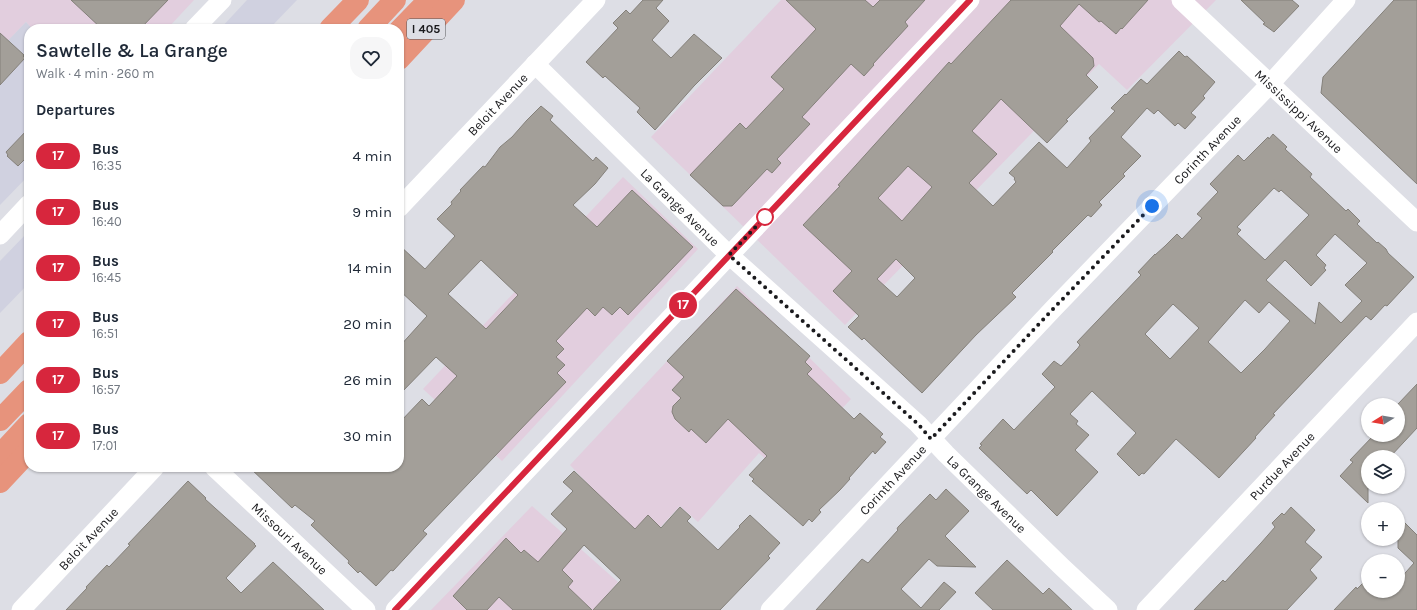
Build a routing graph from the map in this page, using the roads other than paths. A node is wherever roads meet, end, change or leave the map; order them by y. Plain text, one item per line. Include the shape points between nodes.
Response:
1 (222, 0) edge
2 (358, 0) edge
3 (396, 0) edge
4 (429, 0) edge
5 (454, 0) edge
6 (596, 0) edge
7 (970, 0) edge
8 (1181, 0) edge
9 (1346, 0) edge
10 (199, 24) edge
11 (335, 24) edge
12 (373, 24) edge
13 (404, 26) edge
14 (404, 54) edge
15 (535, 64) junction
16 (1271, 83) junction
17 (404, 203) edge
18 (24, 209) edge
19 (1417, 222) edge
20 (0, 235) edge
21 (729, 255) junction
22 (1417, 322) edge
23 (24, 346) edge
24 (24, 347) edge
25 (0, 363) edge
26 (0, 373) edge
27 (24, 395) edge
28 (0, 420) edge
29 (24, 429) edge
30 (931, 439) junction
31 (0, 455) edge
32 (24, 456) edge
33 (150, 472) edge
34 (219, 472) edge
35 (0, 482) edge
36 (21, 610) edge
37 (366, 610) edge
38 (396, 610) edge
39 (770, 610) edge
40 (1108, 610) edge
41 (1146, 610) edge

1 - 10 street
2 - 11 highway
3 - 12 highway
4 - 13 highway
5 - 14 highway, I 405
6 - 15 street, Beloit Avenue
7 - 21 street
8 - 16 street, Mississippi Avenue
9 - 16 street, Corinth Avenue
15 - 17 street, Beloit Avenue
15 - 21 street, La Grange Avenue
16 - 19 street, Mississippi Avenue
16 - 30 street, Corinth Avenue
18 - 20 street
21 - 30 street, La Grange Avenue via 918,424
21 - 38 street
22 - 41 street, Purdue Avenue
23 - 25 highway
24 - 26 highway
27 - 28 highway
29 - 31 highway
30 - 39 street, Corinth Avenue
30 - 40 street, La Grange Avenue
32 - 35 highway
33 - 36 street, Beloit Avenue
34 - 37 street, Missouri Avenue

